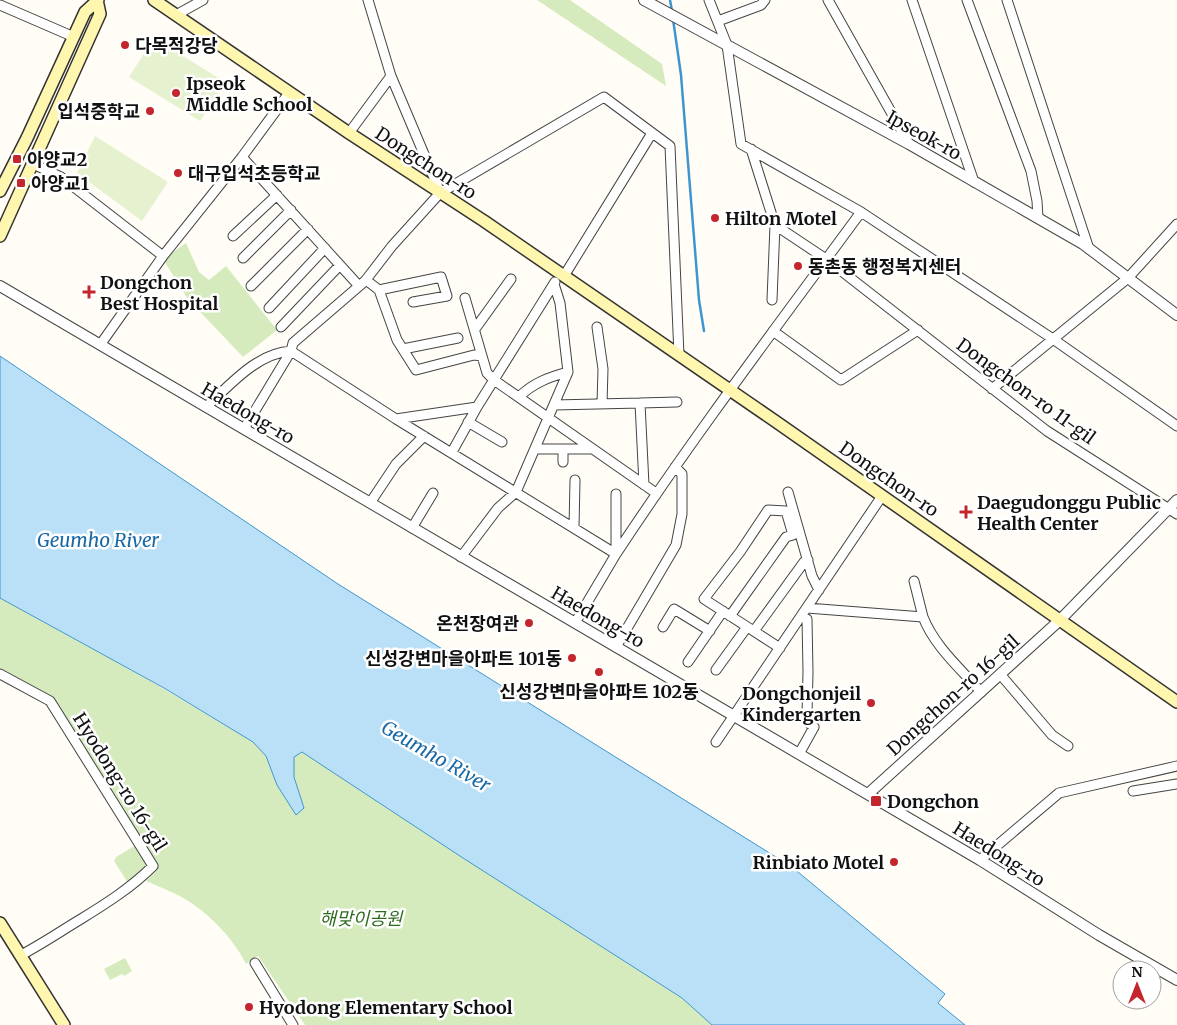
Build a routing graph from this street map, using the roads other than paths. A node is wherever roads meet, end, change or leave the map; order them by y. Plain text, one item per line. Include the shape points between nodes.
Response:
1 (99, 0) edge
2 (154, 0) edge
3 (203, 0) edge
4 (368, 0) edge
5 (644, 0) edge
6 (709, 0) edge
7 (765, 0) edge
8 (828, 0) edge
9 (912, 0) edge
10 (966, 0) edge
11 (1007, 0) edge
12 (0, 5) edge
13 (176, 15) junction
14 (718, 21) junction
15 (74, 37) junction
16 (727, 45) junction
17 (390, 76) junction
18 (289, 92) junction
19 (349, 133) junction
20 (652, 133) junction
21 (909, 144) junction
22 (751, 149) junction
23 (242, 157) junction
24 (33, 164) junction
25 (974, 182) junction
26 (0, 191) edge
27 (440, 193) junction
28 (277, 195) junction
29 (290, 210) junction
30 (862, 212) junction
31 (1038, 218) junction
32 (1177, 224) edge
33 (775, 225) junction
34 (308, 229) junction
35 (0, 236) edge
36 (233, 236) dead end
37 (325, 248) junction
38 (1089, 249) junction
39 (163, 256) junction
40 (243, 258) dead end
41 (826, 259) junction
42 (340, 265) junction
43 (562, 275) junction
44 (1128, 278) junction
45 (511, 279) dead end
46 (363, 283) junction
47 (554, 284) junction
48 (0, 286) edge
49 (252, 286) dead end
50 (379, 290) junction
51 (465, 298) dead end
52 (772, 300) dead end
53 (413, 302) dead end
54 (269, 308) dead end
55 (1177, 316) edge
56 (281, 327) dead end
57 (597, 327) dead end
58 (475, 330) junction
59 (918, 330) junction
60 (773, 331) junction
61 (458, 338) dead end
62 (1053, 339) junction
63 (100, 345) junction
64 (403, 349) junction
65 (291, 351) junction
66 (679, 355) junction
67 (482, 356) junction
68 (568, 372) junction
69 (494, 380) junction
70 (992, 388) junction
71 (729, 389) junction
72 (519, 397) junction
73 (677, 402) dead end
74 (640, 403) junction
75 (602, 404) junction
76 (554, 405) junction
77 (477, 406) junction
78 (206, 407) junction
79 (549, 418) junction
80 (396, 419) junction
81 (468, 422) junction
82 (1177, 426) edge
83 (244, 429) junction
84 (424, 436) junction
85 (502, 442) dead end
86 (535, 449) junction
87 (563, 449) junction
88 (593, 449) junction
89 (452, 452) junction
90 (564, 462) dead end
91 (675, 467) junction
92 (575, 480) dead end
93 (644, 485) junction
94 (516, 492) junction
95 (788, 492) dead end
96 (433, 493) dead end
97 (656, 493) junction
98 (616, 494) dead end
99 (882, 496) junction
100 (1177, 500) edge
101 (370, 503) junction
102 (1172, 511) edge
103 (412, 528) junction
104 (574, 528) junction
105 (616, 554) junction
106 (461, 557) junction
107 (808, 560) junction
108 (914, 581) dead end
109 (819, 590) junction
110 (807, 608) junction
111 (726, 614) junction
112 (802, 616) junction
113 (923, 617) junction
114 (1060, 620) junction
115 (576, 623) junction
116 (663, 627) dead end
117 (751, 629) junction
118 (710, 631) junction
119 (616, 647) junction
120 (780, 648) junction
121 (688, 662) dead end
122 (716, 670) dead end
123 (0, 674) edge
124 (1000, 674) junction
125 (981, 692) junction
126 (1177, 702) edge
127 (734, 716) junction
128 (716, 742) dead end
129 (1068, 746) dead end
130 (799, 754) junction
131 (1177, 766) edge
132 (1162, 769) junction
133 (1177, 784) edge
134 (1166, 786) junction
135 (1133, 791) dead end
136 (868, 794) junction
137 (980, 860) junction
138 (0, 923) edge
139 (21, 955) junction
140 (255, 963) dead end
141 (1177, 980) edge
142 (64, 1025) edge
143 (293, 1025) edge

1 - 15 main road via 85,12
1 - 24 main road via 100,14
2 - 13 main road, Dongchon-ro
3 - 13 street
4 - 17 street
5 - 16 street, Ipseok-ro
6 - 14 street
7 - 14 street via 761,5
8 - 21 street
9 - 25 street
10 - 31 street via 1031,171
11 - 38 street
12 - 15 street
13 - 18 main road, Dongchon-ro
14 - 16 street
15 - 26 main road
16 - 21 street, Ipseok-ro
16 - 22 street via 741,144
17 - 19 street
17 - 27 street
18 - 19 main road, Dongchon-ro
18 - 23 street
19 - 27 main road, Dongchon-ro
20 - 27 street via 604,97
20 - 43 street
20 - 66 street via 670,146
21 - 25 street, Ipseok-ro
22 - 30 street
22 - 33 street
23 - 28 street
23 - 39 street
24 - 35 main road
24 - 39 street via 61,177
25 - 31 street, Ipseok-ro
27 - 43 main road, Dongchon-ro
27 - 46 street
28 - 29 street
28 - 36 street
29 - 34 street
29 - 40 street
30 - 41 street
30 - 62 street
31 - 38 street, Ipseok-ro
32 - 44 street
33 - 41 street, Dongchon-ro 11-gil
33 - 52 street
34 - 37 street
34 - 49 street
37 - 42 street
37 - 54 street
38 - 44 street, Ipseok-ro
39 - 63 street
41 - 59 street, Dongchon-ro 11-gil
41 - 60 street
42 - 46 street
42 - 56 street
43 - 47 street
43 - 66 main road, Dongchon-ro
44 - 55 street, Ipseok-ro
44 - 62 street
45 - 58 street
46 - 50 street
46 - 65 street via 293,343
47 - 68 street via 560,302
47 - 69 street
48 - 63 street, Haedong-ro
50 - 53 street via 442,276 447,296
50 - 64 street
51 - 58 street
57 - 75 street via 603,369
58 - 67 street
59 - 60 street via 841,380
59 - 70 street, Dongchon-ro 11-gil
60 - 71 street
61 - 64 street
62 - 70 street
62 - 82 street
63 - 78 street, Haedong-ro
64 - 67 street via 416,370 474,355
65 - 78 street via 279,351 248,368
65 - 80 street
65 - 83 street
66 - 71 main road, Dongchon-ro
67 - 69 street via 487,373
68 - 72 street via 548,377
68 - 76 street
69 - 72 street
69 - 77 street
70 - 102 street, Dongchon-ro 11-gil via 1047,432
71 - 91 street
71 - 99 main road, Dongchon-ro
72 - 79 street
73 - 74 street
74 - 75 street
74 - 93 street
75 - 76 street
76 - 79 street
77 - 80 street
77 - 81 street
78 - 83 street, Haedong-ro
79 - 86 street
79 - 88 street
80 - 84 street
81 - 85 street
81 - 89 street
83 - 101 street, Haedong-ro
84 - 89 street
84 - 101 street via 396,464
86 - 87 street
86 - 94 street
87 - 88 street
87 - 90 street
88 - 93 street
89 - 94 street
91 - 97 street
91 - 119 street via 682,474 683,490 676,545
92 - 104 street
93 - 97 street
94 - 104 street
94 - 106 street via 498,508
95 - 107 street
96 - 103 street
97 - 105 street
98 - 105 street
99 - 109 street
99 - 114 main road, Dongchon-ro
100 - 102 street, Dongchon-ro 16-gil
101 - 103 street, Haedong-ro
102 - 114 street, Dongchon-ro 16-gil
103 - 106 street, Haedong-ro
104 - 105 street
105 - 115 street
106 - 115 street, Haedong-ro
107 - 109 street
107 - 117 street
108 - 113 street
109 - 110 street
110 - 112 street
110 - 113 street
111 - 111 street via 786,537 793,535 786,511 768,510 704,599
111 - 117 street
111 - 118 street
112 - 120 street
112 - 130 street via 807,619 807,715 814,727
113 - 125 street via 937,644
114 - 124 street, Dongchon-ro 16-gil
114 - 126 main road, Dongchon-ro
115 - 119 street, Haedong-ro
116 - 118 street via 674,609
117 - 120 street
117 - 122 street
118 - 121 street
119 - 127 street, Haedong-ro
120 - 127 street
123 - 139 street, Hyodong-ro 16-gil via 50,701 153,866 107,903
124 - 125 street, Dongchon-ro 16-gil
124 - 129 street via 1052,735
125 - 136 street, Dongchon-ro 16-gil
127 - 128 street
127 - 130 street, Haedong-ro
130 - 136 street, Haedong-ro
131 - 132 street
132 - 134 street
132 - 137 street via 1059,793
133 - 134 street
134 - 135 street
136 - 137 street, Haedong-ro
137 - 141 street, Haedong-ro
138 - 139 main road
139 - 142 main road
140 - 143 street

